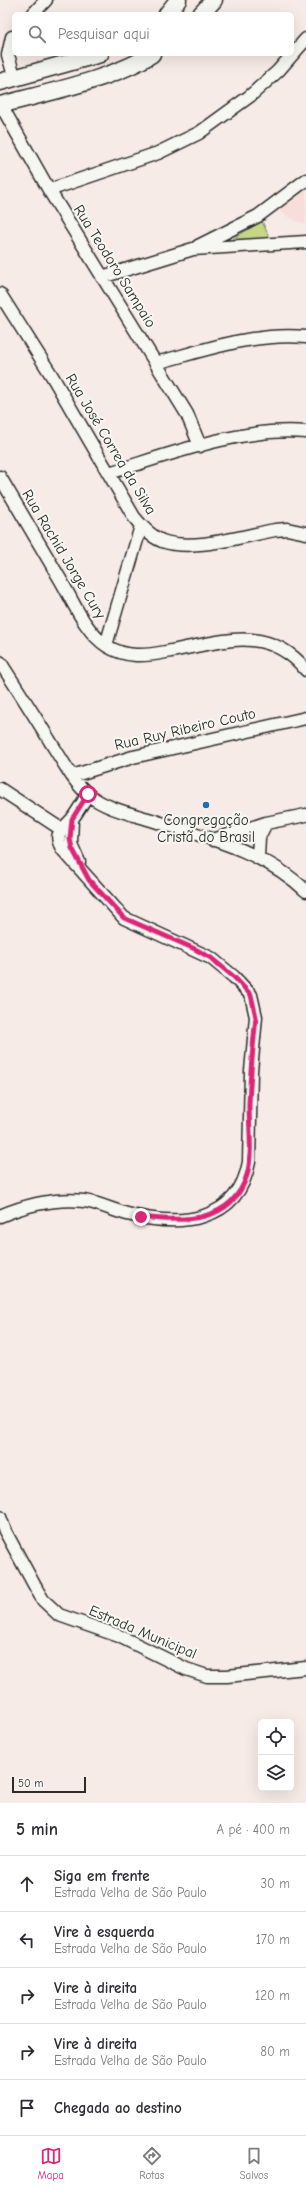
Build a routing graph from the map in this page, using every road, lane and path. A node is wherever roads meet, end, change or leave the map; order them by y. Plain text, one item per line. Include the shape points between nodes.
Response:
1 (46, 0) edge
2 (178, 0) edge
3 (214, 0) edge
4 (35, 12) edge
5 (169, 12) edge
6 (203, 12) edge
7 (12, 37) edge
8 (306, 39) edge
9 (12, 40) edge
10 (0, 48) edge
11 (294, 52) edge
12 (93, 56) edge
13 (148, 56) edge
14 (291, 56) edge
15 (7, 81) edge
16 (20, 99) junction
17 (1, 105) edge
18 (306, 180) edge
19 (50, 190) junction
20 (306, 242) edge
21 (193, 249) junction
22 (102, 277) junction
23 (0, 294) edge
24 (306, 337) edge
25 (156, 363) junction
26 (306, 432) edge
27 (200, 446) junction
28 (109, 473) junction
29 (0, 477) edge
30 (141, 526) junction
31 (306, 533) edge
32 (106, 645) junction
33 (0, 662) edge
34 (306, 670) edge
35 (306, 718) edge
36 (72, 776) junction
37 (0, 789) edge
38 (88, 794) junction
39 (306, 815) edge
40 (72, 819) junction
41 (266, 823) junction
42 (61, 829) junction
43 (213, 840) junction
44 (258, 857) junction
45 (89, 880) junction
46 (306, 891) edge
47 (0, 1216) edge
48 (0, 1517) edge
49 (306, 1668) edge

1 - 4 street
2 - 5 main road
3 - 6 main road
7 - 10 street
8 - 11 street
9 - 15 street via 8,55
12 - 15 main road
13 - 16 main road via 123,69
14 - 19 street via 250,96 199,133 158,153
15 - 16 main road
16 - 17 main road
17 - 19 street, Rua Teodoro Sampaio
18 - 21 street via 258,216
19 - 22 street, Rua Teodoro Sampaio
20 - 21 street
21 - 22 street
22 - 25 street, Rua Teodoro Sampaio
23 - 28 street, Rua José Correa da Silva
24 - 25 street via 260,338
25 - 27 street, Rua Teodoro Sampaio via 187,414
26 - 27 street via 271,432
27 - 28 street
28 - 30 street, Rua José Correa da Silva via 126,506
29 - 32 street, Rua Rachid Jorge Cury via 83,618
30 - 31 street, Rua José Correa da Silva via 162,541 187,545 275,530 287,529
30 - 32 street
32 - 34 street, Rua Rachid Jorge Cury via 124,653 146,656 233,640 268,641 296,657
33 - 36 street
35 - 36 street, Rua Ruy Ribeiro Couto via 133,757
36 - 38 street
37 - 42 street
38 - 40 street
38 - 43 street via 122,811
39 - 41 street
40 - 42 street
40 - 45 street via 72,848
41 - 43 street
41 - 44 street via 259,837
42 - 45 street via 58,837 60,845
43 - 44 street
44 - 46 street via 286,873
45 - 47 street via 124,918 211,958 251,995 256,1017 250,1071 249,1162 246,1176 236,1196 217,1212 187,1220 141,1217 101,1204 70,1200 50,1201
48 - 49 street, Estrada Municipal via 36,1590 59,1614 119,1636 186,1669 207,1676

